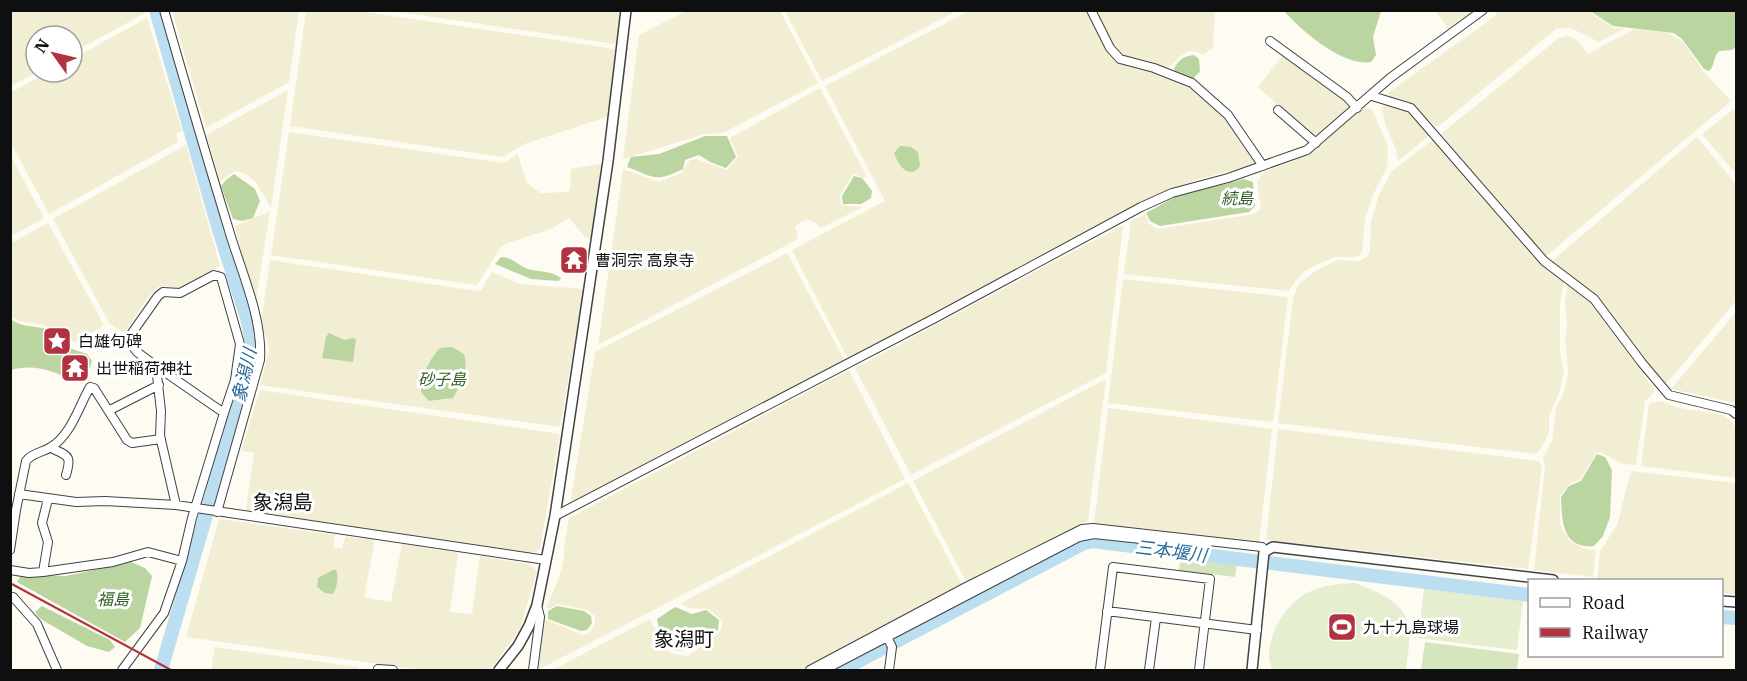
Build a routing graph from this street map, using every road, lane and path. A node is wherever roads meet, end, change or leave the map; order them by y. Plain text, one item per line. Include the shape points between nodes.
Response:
1 (164, 10) edge
2 (626, 10) edge
3 (1091, 10) edge
4 (1484, 10) edge
5 (1270, 41) dead end
6 (1372, 96) junction
7 (1357, 108) junction
8 (1278, 110) dead end
9 (1316, 143) junction
10 (1263, 166) junction
11 (156, 366) junction
12 (159, 385) junction
13 (110, 410) junction
14 (224, 413) junction
15 (1737, 414) edge
16 (161, 440) junction
17 (51, 448) junction
18 (66, 475) dead end
19 (19, 494) junction
20 (48, 499) junction
21 (176, 505) junction
22 (195, 509) junction
23 (13, 510) edge
24 (217, 512) junction
25 (555, 516) junction
26 (10, 550) edge
27 (1263, 551) junction
28 (546, 560) junction
29 (182, 561) junction
30 (10, 570) edge
31 (43, 572) junction
32 (1545, 579) edge
33 (13, 597) dead end
34 (537, 605) junction
35 (1107, 611) junction
36 (1156, 618) junction
37 (1205, 623) junction
38 (1257, 630) junction
39 (887, 637) junction
40 (57, 670) edge
41 (122, 670) edge
42 (378, 670) edge
43 (393, 670) edge
44 (499, 670) edge
45 (533, 670) edge
46 (810, 670) edge
47 (824, 670) edge
48 (889, 670) edge
49 (1100, 670) edge
50 (1149, 670) edge
51 (1199, 670) edge
52 (1252, 670) edge

1 - 24 street via 261,341 260,360
2 - 25 street via 608,161
3 - 10 street via 1110,48 1120,59 1192,83 1228,115
4 - 6 street via 1390,78
5 - 7 street
6 - 7 street
6 - 15 street via 1411,108 1544,261 1594,299 1669,395
7 - 9 street
8 - 9 street
9 - 10 street
10 - 25 street via 1172,193 1141,207
11 - 12 street
11 - 14 street
11 - 14 street via 128,341 163,292 180,293 214,275 221,277 240,344 235,380
12 - 13 street
12 - 16 street
13 - 16 street via 132,443
13 - 17 street via 90,387 68,428
14 - 22 street
16 - 21 street
17 - 18 street via 69,459
17 - 19 street via 26,460
19 - 20 street
19 - 23 street
20 - 21 street
20 - 31 street via 42,523 48,542
21 - 22 street
22 - 24 street
22 - 29 street
23 - 26 street
24 - 28 street
25 - 28 street
27 - 32 street via 1273,547
27 - 38 street
27 - 39 street via 1094,534 1079,537
27 - 46 street via 1083,529
28 - 34 street
29 - 31 street via 148,552 113,562
29 - 41 street via 164,613
30 - 31 street
33 - 40 street via 37,624
34 - 44 street via 518,646
34 - 45 street via 540,617
35 - 36 street
35 - 37 street via 1113,567 1210,579
35 - 49 street
36 - 37 street
36 - 50 street
37 - 38 street
37 - 51 street
38 - 52 street
39 - 47 street
39 - 48 street via 892,647
42 - 43 street

